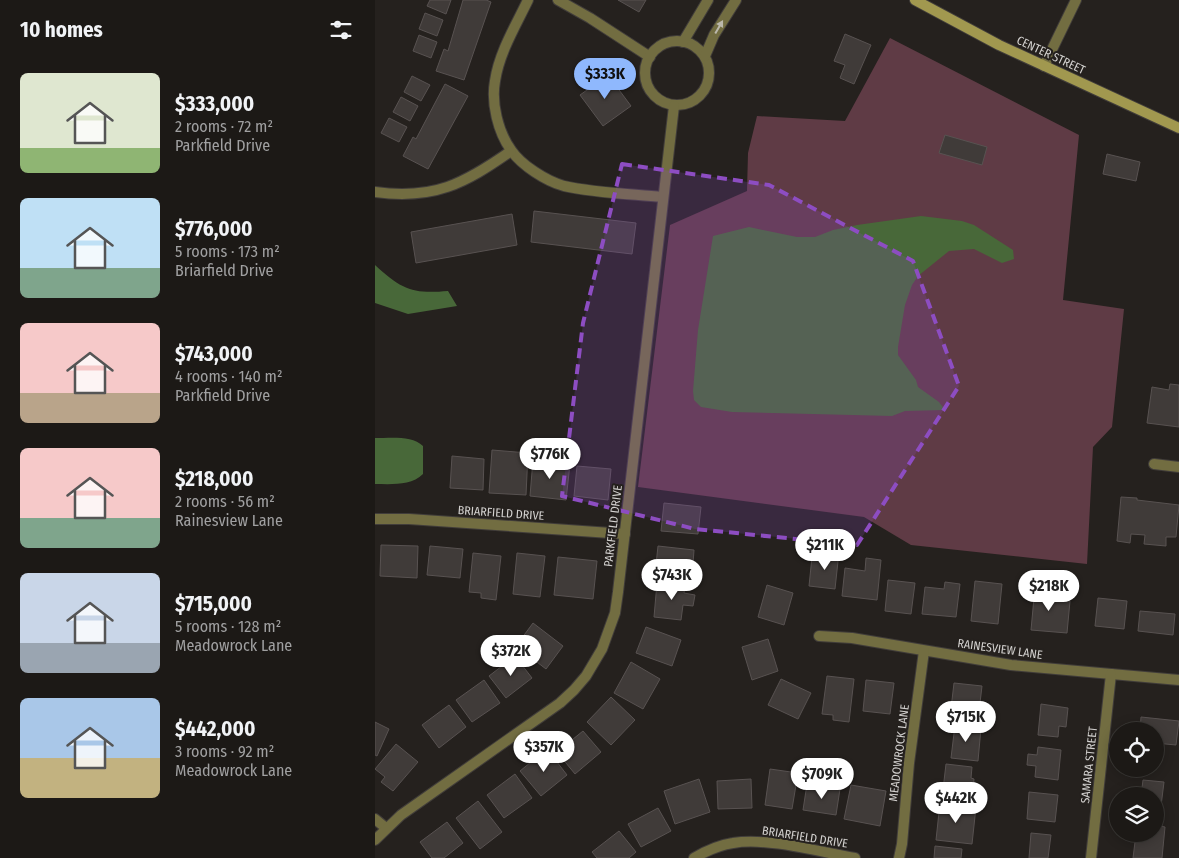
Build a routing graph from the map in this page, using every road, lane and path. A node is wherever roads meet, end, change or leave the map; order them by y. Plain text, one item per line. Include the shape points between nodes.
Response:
1 (528, 0) edge
2 (558, 0) edge
3 (709, 0) edge
4 (735, 0) edge
5 (915, 0) edge
6 (1076, 0) edge
7 (683, 42) junction
8 (705, 56) junction
9 (650, 57) junction
10 (1044, 66) junction
11 (674, 106) junction
12 (1179, 128) edge
13 (511, 151) junction
14 (375, 192) edge
15 (663, 198) junction
16 (1154, 464) dead end
17 (1179, 467) edge
18 (375, 519) edge
19 (625, 534) junction
20 (819, 636) dead end
21 (924, 650) junction
22 (1111, 674) junction
23 (1179, 680) edge
24 (375, 819) edge
25 (385, 828) junction
26 (375, 840) edge
27 (694, 858) edge
28 (855, 858) edge
29 (899, 858) edge
30 (1091, 858) edge

1 - 13 street via 494,82 498,119
2 - 9 street
3 - 7 street
8 -> 4 street
5 - 10 main road, CENTER STREET
6 - 10 street
7 - 8 street
7 - 9 street via 665,44
8 - 11 street via 710,76 702,95 685,105
9 - 11 street via 645,76 648,87 663,103
10 - 12 main road, CENTER STREET
11 - 15 street, PARKFIELD DRIVE
13 - 14 street via 470,177 439,191 399,195
13 - 15 street via 529,168 554,183
15 - 19 street, PARKFIELD DRIVE
16 - 17 street
18 - 19 street, BRIARFIELD DRIVE
19 - 25 street, PARKFIELD DRIVE via 615,613 602,648 586,676 560,703
20 - 21 street, RAINESVIEW LANE
21 - 22 street, RAINESVIEW LANE via 1020,666
21 - 29 street, MEADOWROCK LANE
22 - 23 street, RAINESVIEW LANE
22 - 30 street, SAMARA STREET
24 - 25 street
25 - 26 street, PARKFIELD DRIVE
27 - 28 street, BRIARFIELD DRIVE via 722,845 750,842

